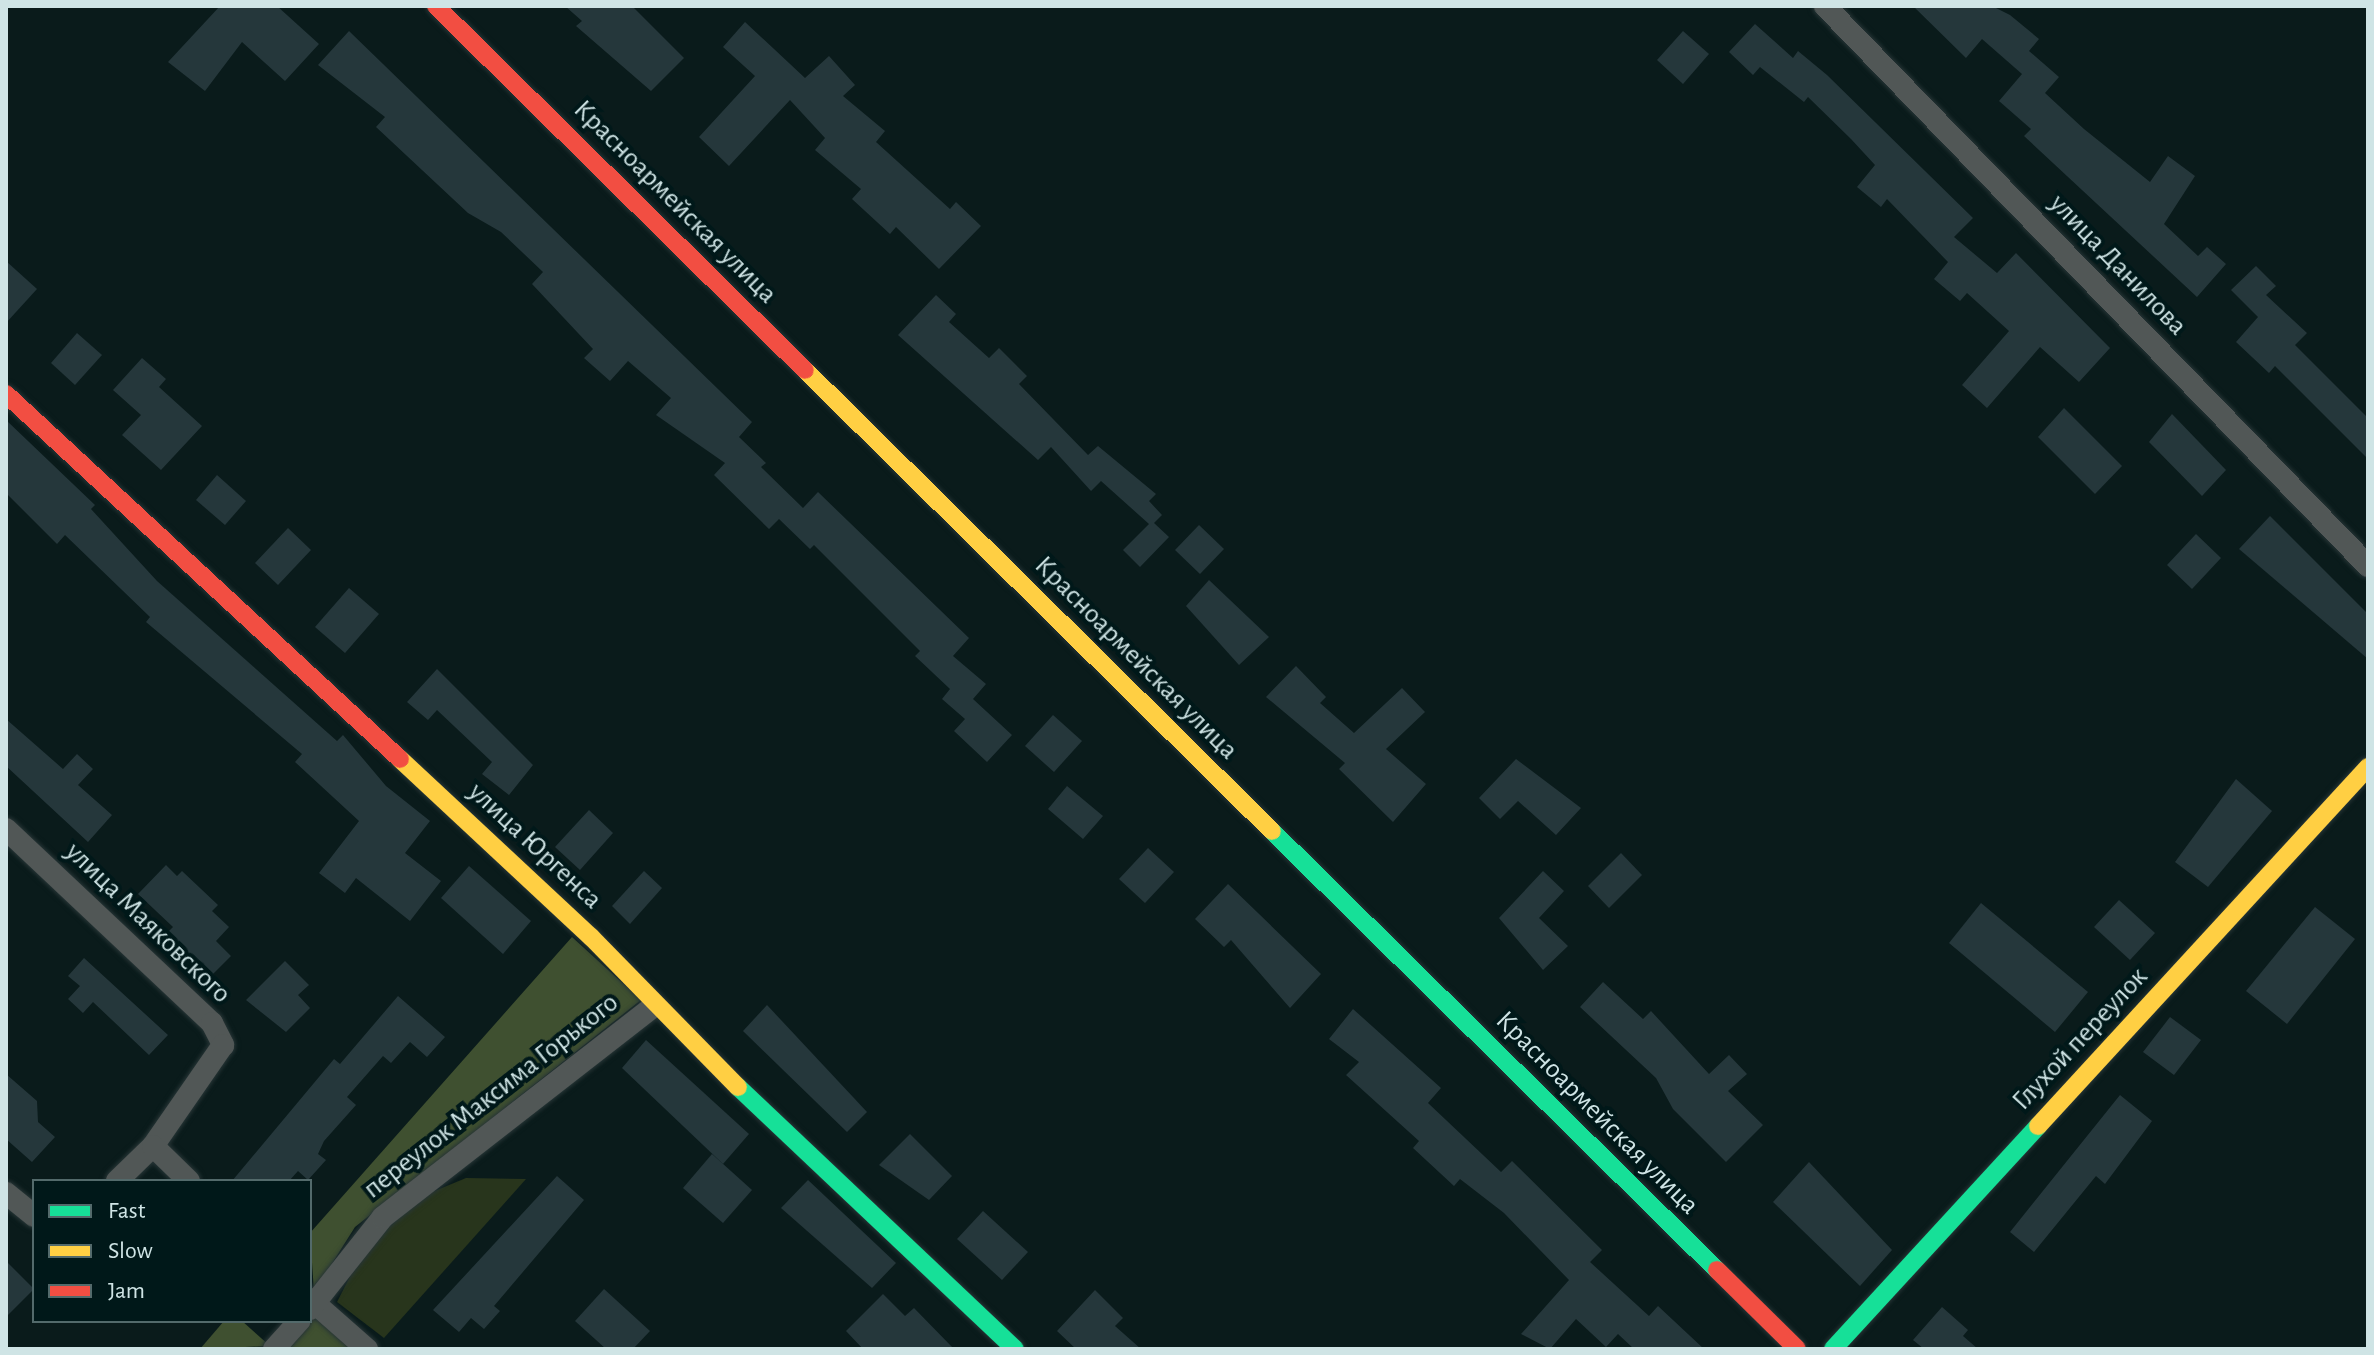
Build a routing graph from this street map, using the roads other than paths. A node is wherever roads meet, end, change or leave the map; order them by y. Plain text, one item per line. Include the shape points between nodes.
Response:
1 (436, 6) edge
2 (1825, 6) edge
3 (6, 394) edge
4 (2368, 566) edge
5 (2368, 767) edge
6 (6, 829) edge
7 (653, 1007) junction
8 (153, 1146) junction
9 (119, 1179) edge
10 (187, 1179) edge
11 (6, 1193) edge
12 (32, 1214) edge
13 (312, 1304) edge
14 (297, 1323) edge
15 (274, 1349) edge
16 (367, 1349) edge
17 (1015, 1349) edge
18 (1797, 1349) edge
19 (1833, 1349) edge

1 - 18 street, Красноармейская улица
2 - 4 street, улица Данилова
3 - 7 street, улица Юргенса via 591,937
5 - 19 street, Глухой переулок
6 - 8 street, улица Маяковского via 212,1023 223,1045
7 - 13 street, переулок Максима Горького via 383,1217
7 - 17 street, улица Юргенса
8 - 9 street, улица Маяковского
8 - 10 street
11 - 12 street
13 - 16 street
14 - 15 street

